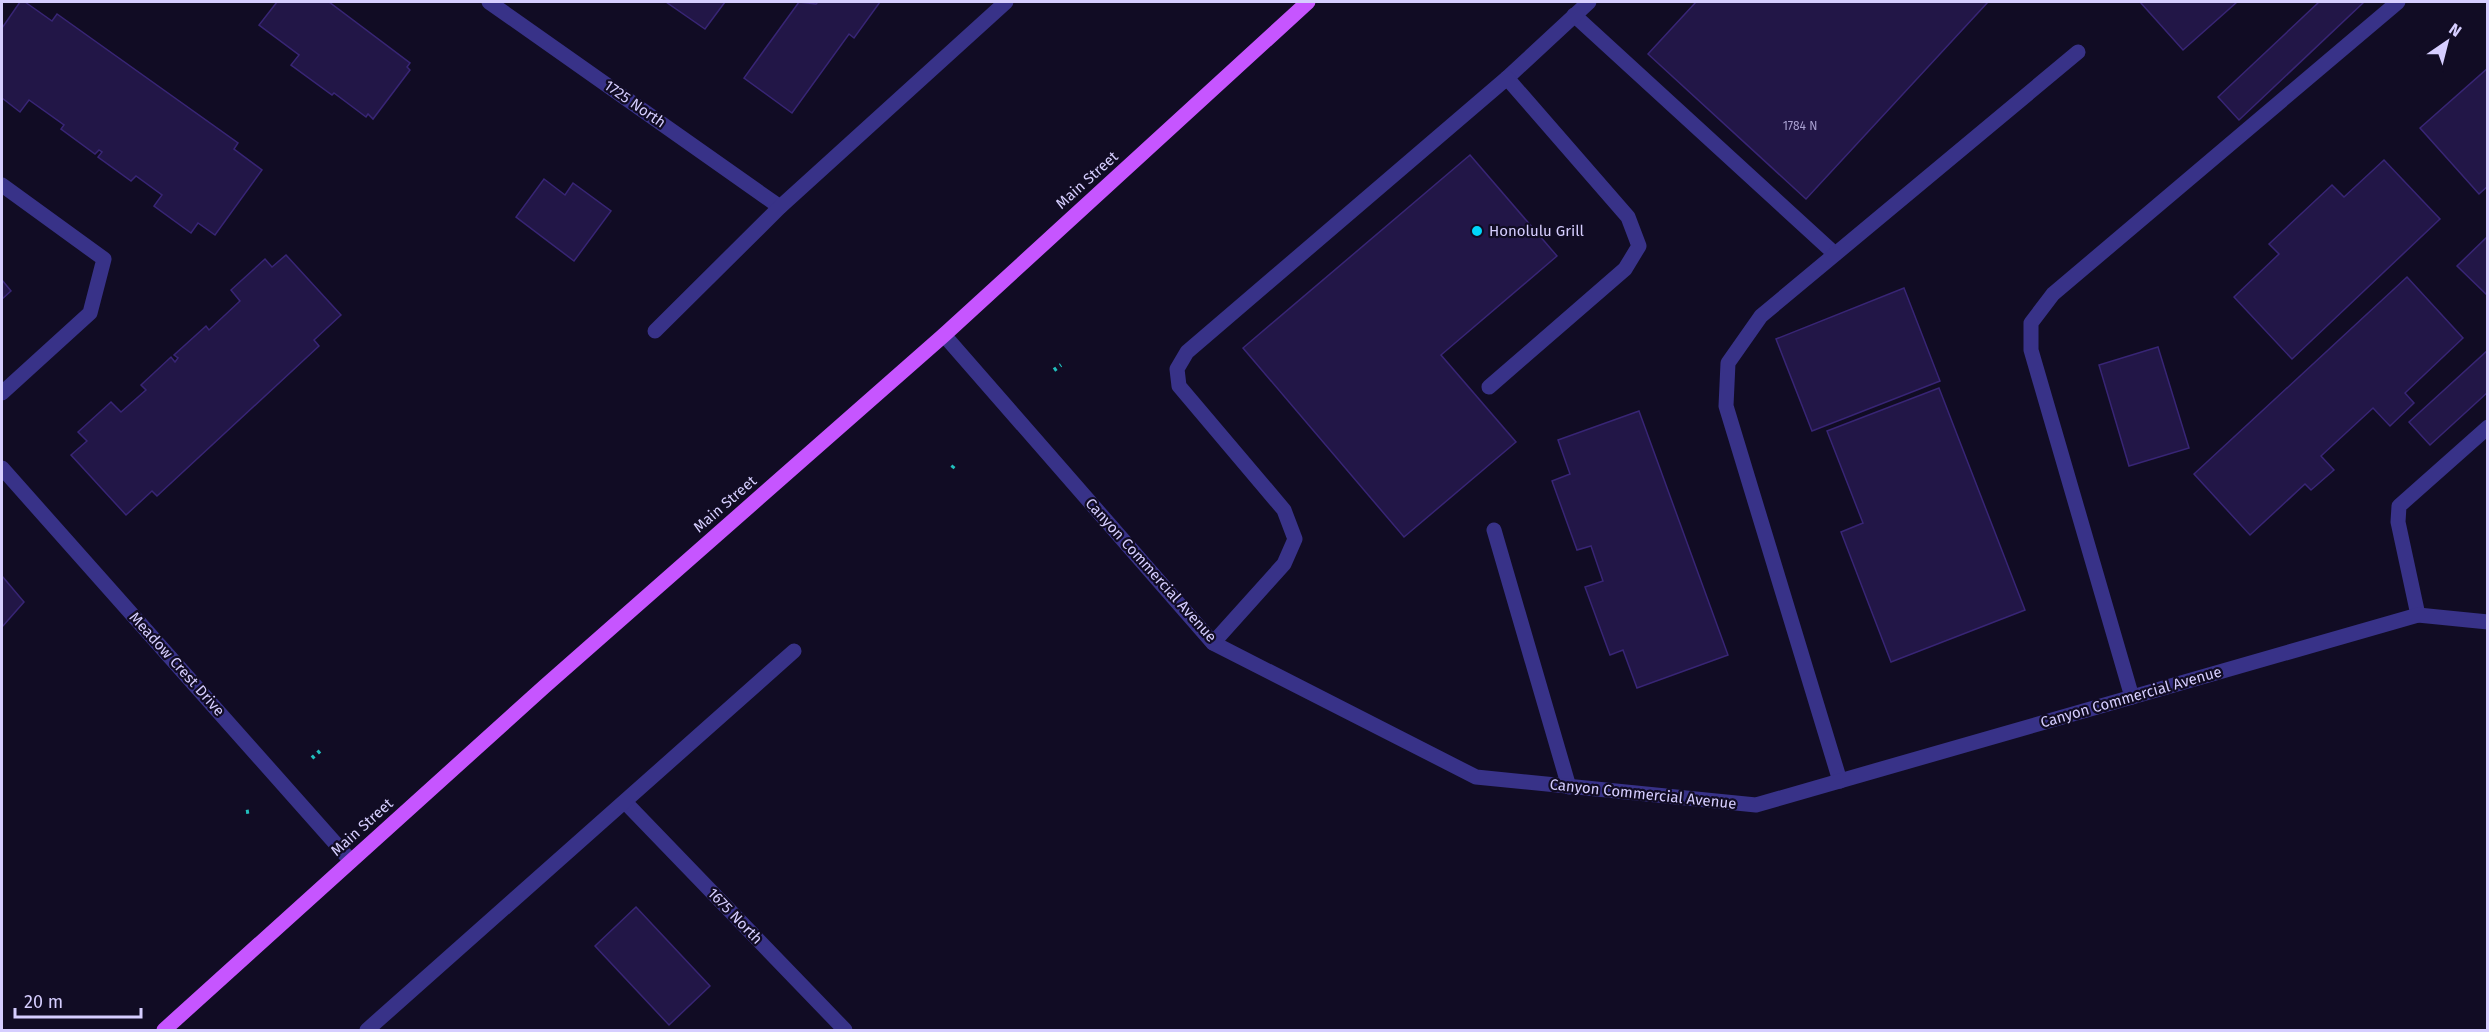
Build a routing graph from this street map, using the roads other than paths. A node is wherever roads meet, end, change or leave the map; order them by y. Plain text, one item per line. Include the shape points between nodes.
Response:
1 (489, 2) edge
2 (1006, 2) edge
3 (1308, 2) edge
4 (1589, 2) edge
5 (2398, 2) edge
6 (1574, 15) junction
7 (2078, 52) dead end
8 (1507, 78) junction
9 (2, 185) edge
10 (780, 207) junction
11 (1835, 254) junction
12 (655, 331) dead end
13 (944, 335) junction
14 (1489, 387) dead end
15 (2, 393) edge
16 (2486, 431) edge
17 (2, 468) edge
18 (1494, 530) dead end
19 (2418, 615) junction
20 (2487, 622) edge
21 (1212, 643) junction
22 (795, 651) dead end
23 (2132, 697) junction
24 (1840, 781) junction
25 (1569, 787) junction
26 (625, 802) junction
27 (351, 861) junction
28 (164, 1030) edge
29 (367, 1030) edge
30 (845, 1030) edge

1 - 10 street, 1725 North
2 - 10 street
3 - 13 main road, Main Street
4 - 6 street
5 - 23 street via 2053,294 2031,323 2031,350
6 - 8 street
6 - 11 street
7 - 11 street
8 - 14 street via 1628,217 1638,246 1625,269
8 - 21 street via 1187,352 1177,369 1179,386 1284,510 1295,539 1284,564
9 - 15 street via 104,260 90,313
10 - 12 street
11 - 24 street via 1761,316 1728,363 1726,406
13 - 21 street, Canyon Commercial Avenue
13 - 27 main road, Main Street
16 - 19 street via 2399,506 2398,522
17 - 27 street, Meadow Crest Drive
18 - 25 street
19 - 20 street, Canyon Commercial Avenue
19 - 23 street, Canyon Commercial Avenue
21 - 25 street, Canyon Commercial Avenue via 1476,777
22 - 26 street
23 - 24 street, Canyon Commercial Avenue
24 - 25 street, Canyon Commercial Avenue via 1756,805
26 - 29 street
26 - 30 street, 1675 North
27 - 28 main road, Main Street

